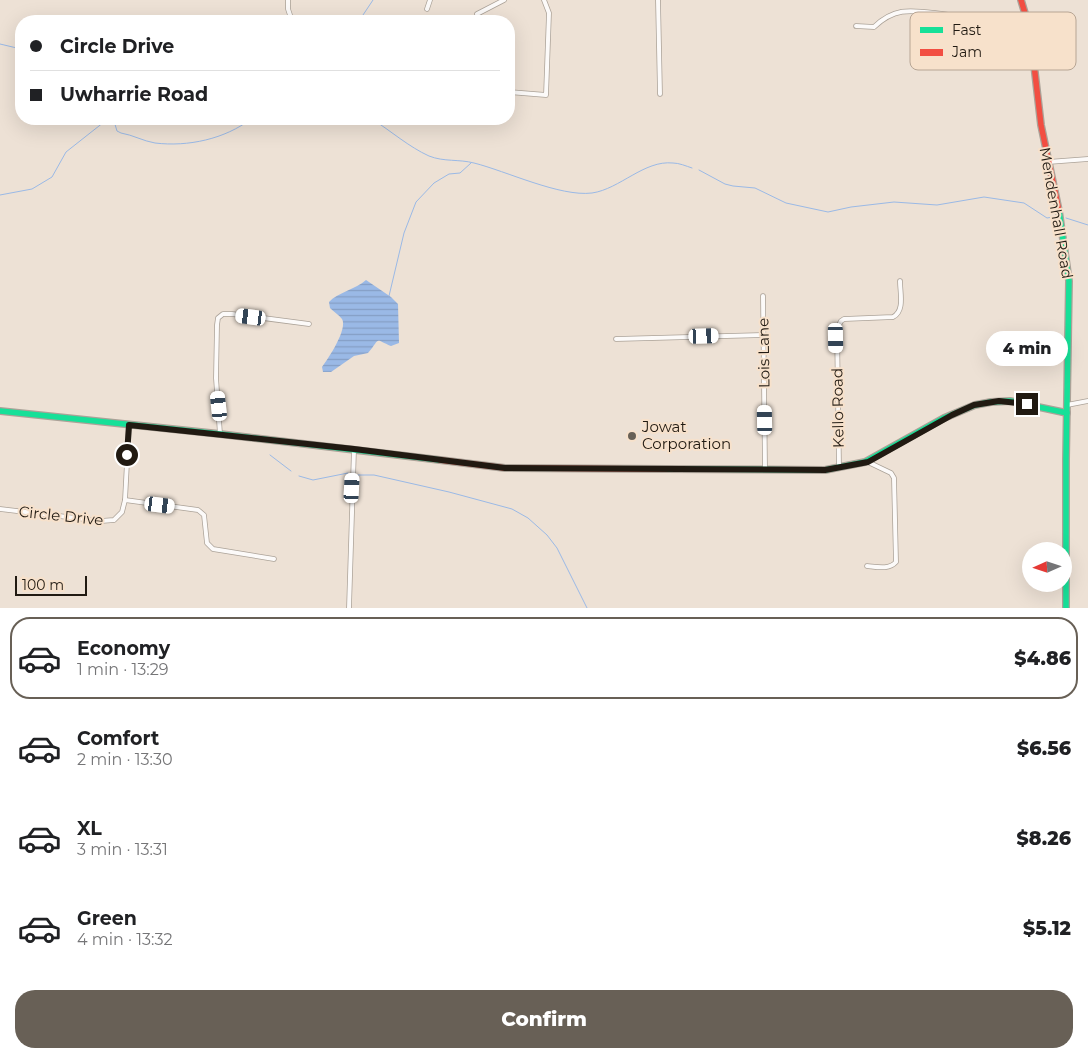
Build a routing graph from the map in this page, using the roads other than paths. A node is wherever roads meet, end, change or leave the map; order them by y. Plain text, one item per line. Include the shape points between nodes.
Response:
1 (288, 0) edge
2 (430, 0) edge
3 (504, 0) edge
4 (544, 0) edge
5 (658, 0) edge
6 (1020, 0) edge
7 (427, 9) dead end
8 (927, 12) edge
9 (1024, 12) edge
10 (477, 14) dead end
11 (290, 15) edge
12 (856, 26) dead end
13 (1035, 70) edge
14 (515, 92) edge
15 (660, 94) dead end
16 (1088, 159) edge
17 (1048, 162) junction
18 (900, 281) dead end
19 (763, 296) dead end
20 (309, 324) dead end
21 (763, 335) junction
22 (616, 339) dead end
23 (1088, 401) edge
24 (1067, 405) junction
25 (0, 411) edge
26 (1067, 413) junction
27 (129, 425) junction
28 (220, 434) junction
29 (354, 449) junction
30 (868, 462) junction
31 (839, 467) junction
32 (765, 469) junction
33 (125, 500) junction
34 (0, 509) edge
35 (274, 559) dead end
36 (867, 566) dead end
37 (349, 608) edge
38 (1066, 608) edge

1 - 11 street
2 - 7 street
3 - 10 street
4 - 14 street via 549,13 546,95
5 - 15 street
6 - 9 street, Mendenhall Road
8 - 12 street via 913,10 884,18 874,26
13 - 17 street, Mendenhall Road
16 - 17 street
17 - 24 street, Mendenhall Road via 1069,281
18 - 31 street, Kello Road via 899,312 893,317 848,318 839,324 836,338
19 - 21 street, Lois Lane
20 - 28 street via 223,314 218,318 216,378
21 - 22 street
21 - 32 street, Lois Lane
23 - 24 street
24 - 26 street, Mendenhall Road
25 - 27 street
26 - 30 street via 1014,402 982,403 952,415
26 - 38 street, Mendenhall Road
27 - 28 street
27 - 33 street, Circle Drive
28 - 29 street
29 - 32 street via 505,468
29 - 37 street
30 - 31 street
30 - 36 street via 891,473 894,478 896,562 886,567
31 - 32 street via 825,470
33 - 34 street, Circle Drive via 120,516 108,521
33 - 35 street via 198,510 204,515 207,543 213,549

